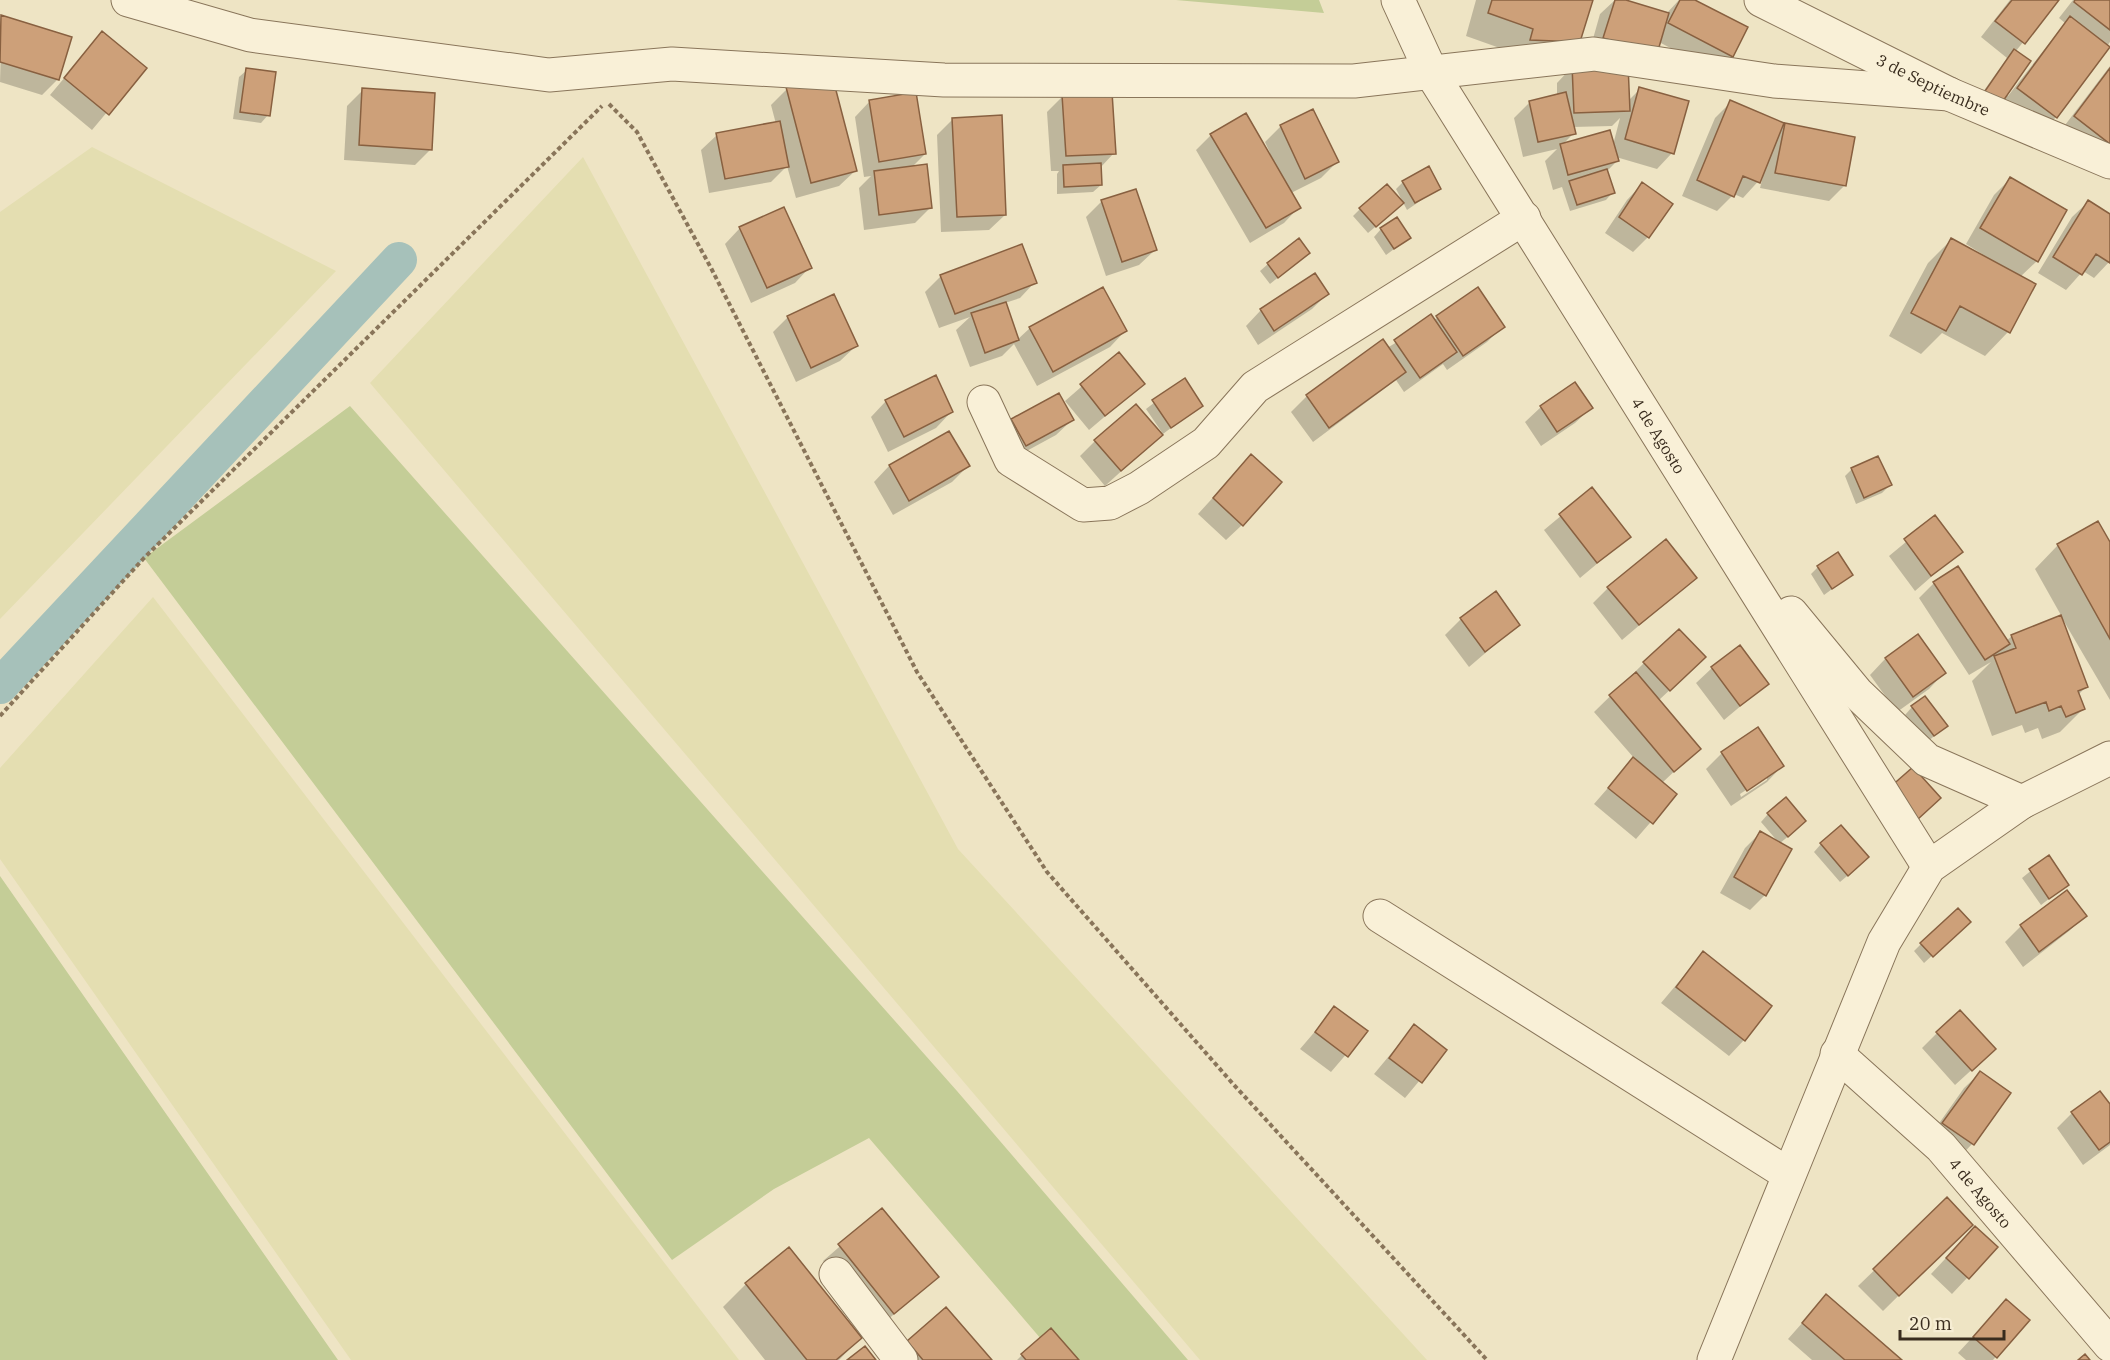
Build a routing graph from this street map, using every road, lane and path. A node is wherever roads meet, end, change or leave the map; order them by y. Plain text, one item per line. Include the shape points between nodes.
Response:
1 (128, 0) edge
2 (1398, 0) edge
3 (1761, 0) edge
4 (641, 67) junction
5 (1432, 74) junction
6 (1949, 94) junction
7 (606, 101) junction
8 (2110, 162) edge
9 (1524, 218) junction
10 (984, 402) dead end
11 (1730, 548) junction
12 (0, 716) edge
13 (2110, 758) edge
14 (2022, 802) junction
15 (1929, 867) junction
16 (1380, 916) dead end
17 (1837, 1054) junction
18 (1788, 1174) junction
19 (836, 1274) dead end
20 (2110, 1345) edge
21 (901, 1360) edge
22 (1487, 1360) edge
23 (1713, 1360) edge

1 - 4 street via 249,34 537,74
2 - 5 street, 4 de Agosto
3 - 6 street, 3 de Septiembre
4 - 5 street via 672,64 944,80 1354,81
4 - 7 path
5 - 6 street via 1594,54 1774,81
5 - 9 street, 4 de Agosto
6 - 8 street, 3 de Septiembre
7 - 12 path via 144,558
7 - 22 path via 637,132 711,268 917,672 1047,872 1234,1085
9 - 10 street via 1255,387 1206,443 1110,503 1083,505 1011,460
9 - 11 street, 4 de Agosto
11 - 14 street via 1857,693 1927,760
11 - 15 street, 4 de Agosto
13 - 14 street
14 - 15 street
15 - 17 street via 1884,942
16 - 18 street
17 - 18 street
17 - 20 street, 4 de Agosto via 1941,1147
18 - 23 street
19 - 21 street

